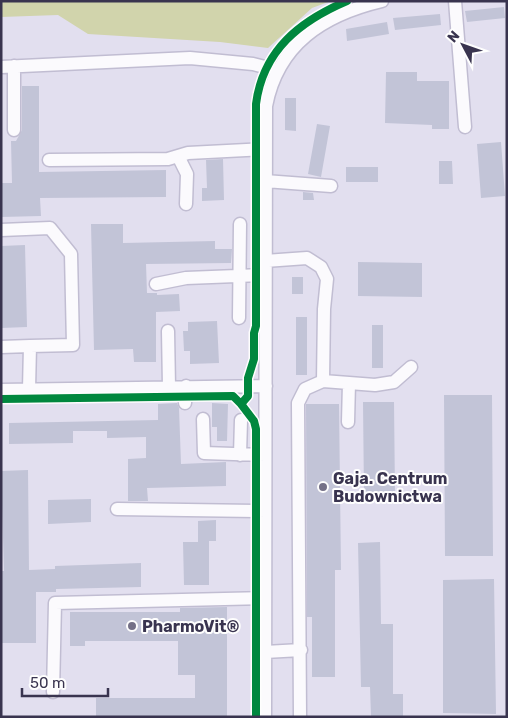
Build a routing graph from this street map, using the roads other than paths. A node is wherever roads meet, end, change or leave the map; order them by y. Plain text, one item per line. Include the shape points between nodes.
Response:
1 (382, 1) edge
2 (455, 1) edge
3 (8, 67) edge
4 (277, 70) junction
5 (465, 127) dead end
6 (14, 130) dead end
7 (265, 149) junction
8 (178, 156) junction
9 (49, 160) dead end
10 (265, 181) junction
11 (332, 186) dead end
12 (186, 204) dead end
13 (240, 224) dead end
14 (1, 230) edge
15 (265, 261) junction
16 (265, 275) junction
17 (240, 276) junction
18 (156, 284) dead end
19 (239, 318) dead end
20 (168, 331) dead end
21 (30, 346) junction
22 (1, 348) edge
23 (411, 367) dead end
24 (323, 381) junction
25 (349, 383) junction
26 (186, 386) junction
27 (266, 386) junction
28 (169, 387) junction
29 (29, 389) junction
30 (1, 390) edge
31 (185, 403) dead end
32 (203, 419) dead end
33 (241, 420) dead end
34 (348, 422) dead end
35 (240, 455) junction
36 (265, 455) junction
37 (117, 509) dead end
38 (265, 512) junction
39 (265, 598) junction
40 (301, 650) junction
41 (265, 652) junction
42 (53, 692) dead end
43 (265, 717) edge
44 (300, 717) edge

1 - 4 street via 351,11 314,30 290,51
2 - 5 street
3 - 4 street via 190,58 253,64
3 - 6 street
4 - 7 street via 266,106
7 - 8 street
7 - 10 street
8 - 9 street via 168,159
8 - 12 street via 187,174
10 - 11 street
10 - 15 street
13 - 17 street
14 - 21 street via 50,228 71,254 73,345
15 - 16 street
15 - 24 street via 307,258 321,267 327,279
16 - 17 street
16 - 27 street
17 - 18 street via 186,278
17 - 19 street
20 - 28 street
21 - 22 street
21 - 29 street
23 - 25 street via 394,382 375,385
24 - 25 street
24 - 40 street via 305,389 298,403
25 - 34 street
26 - 27 street
26 - 28 street
26 - 31 street
27 - 36 street
28 - 29 street
29 - 30 street
32 - 35 street via 204,453
33 - 35 street
35 - 36 street
36 - 38 street
37 - 38 street
38 - 39 street
39 - 41 street
39 - 42 street via 54,604
40 - 41 street
40 - 44 street
41 - 43 street

